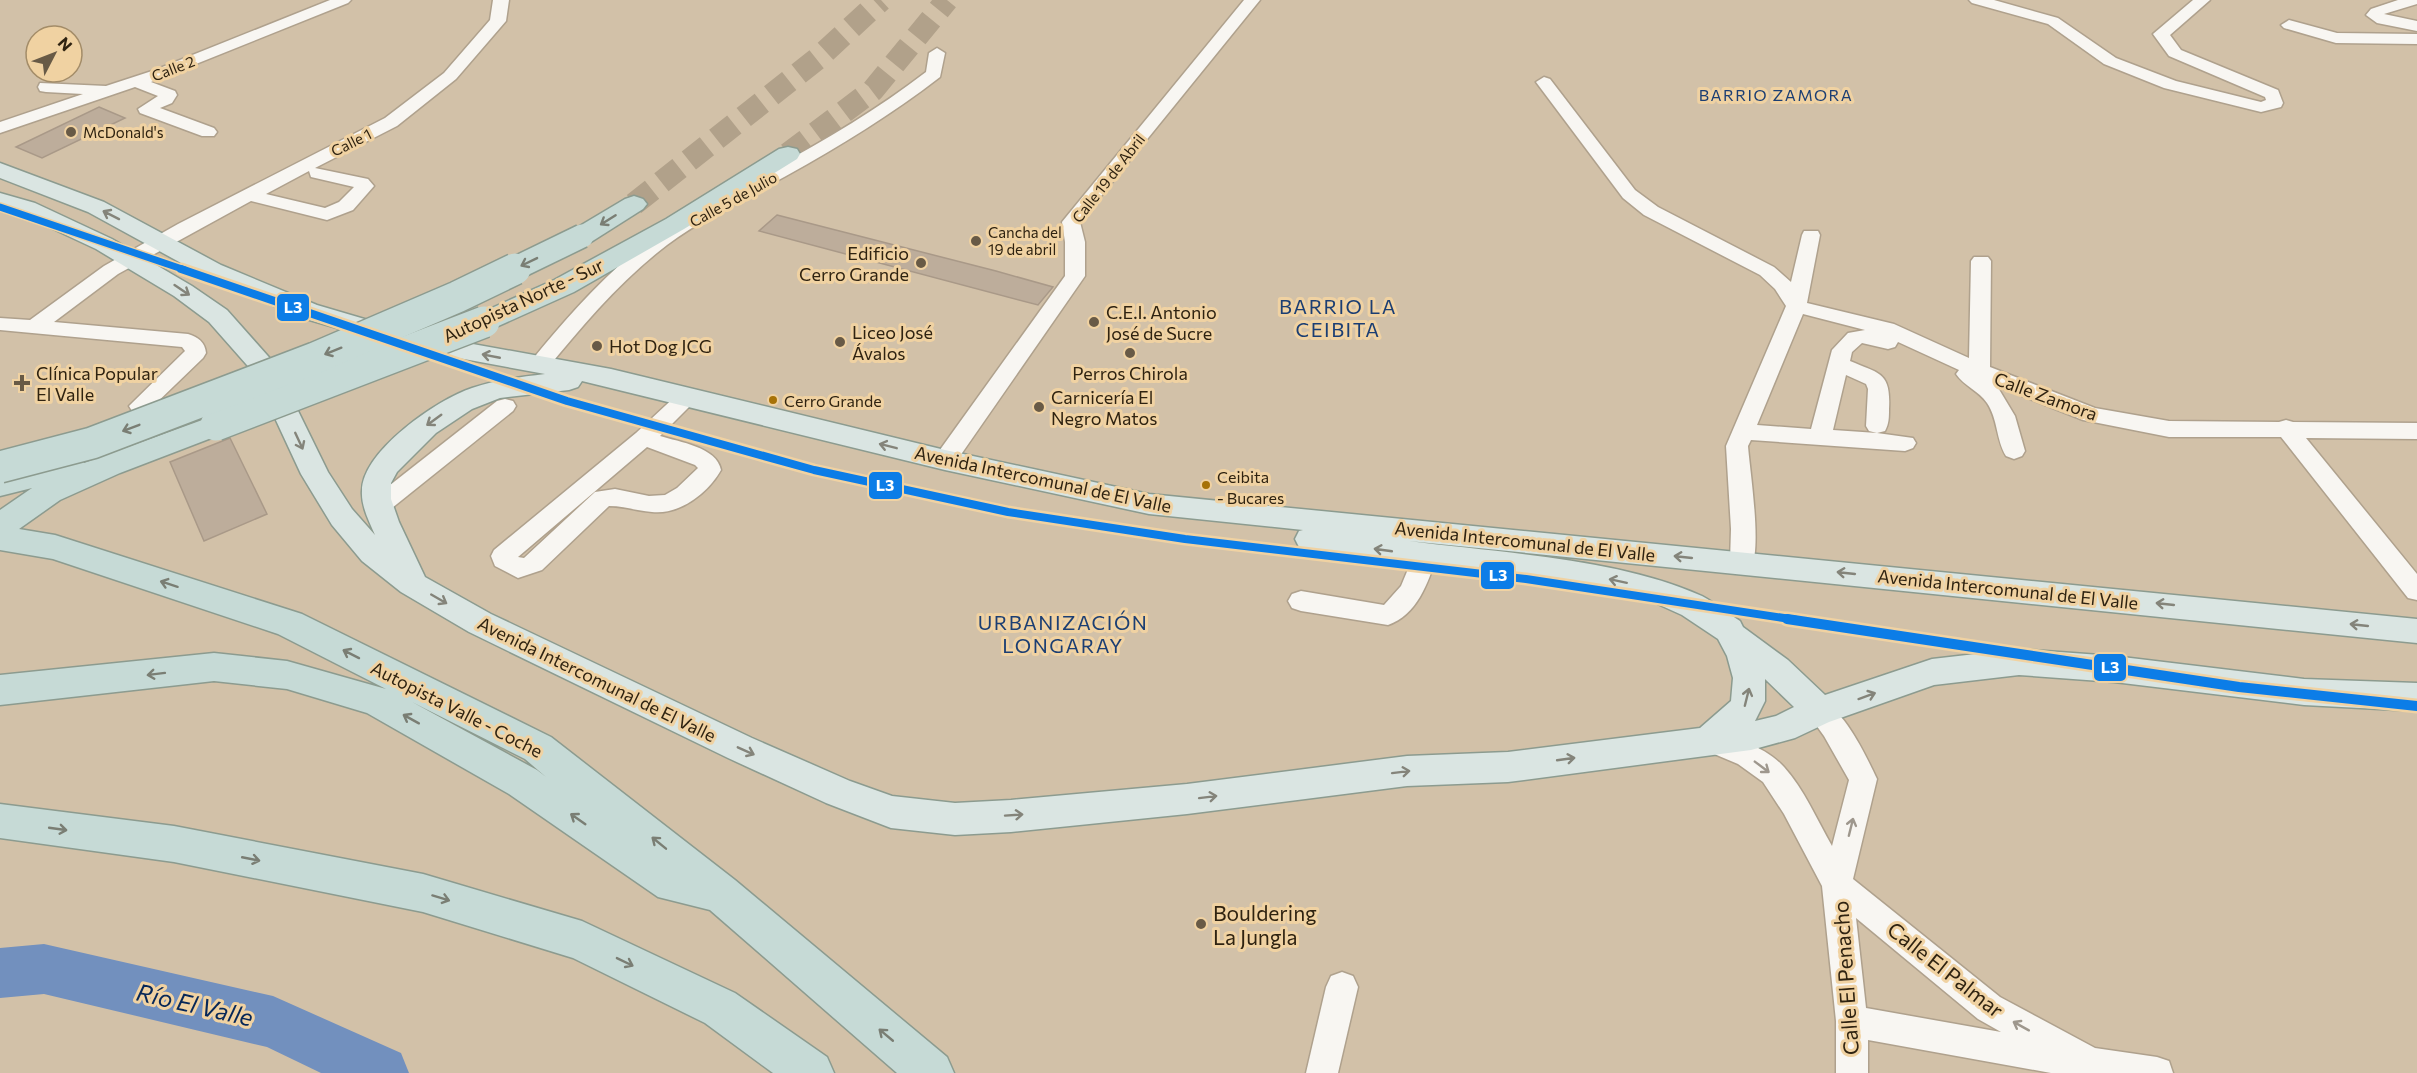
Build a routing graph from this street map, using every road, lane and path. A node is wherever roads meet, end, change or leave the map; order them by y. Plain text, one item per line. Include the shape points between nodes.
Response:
1 (343, 0) edge
2 (501, 0) edge
3 (1252, 0) edge
4 (1977, 0) edge
5 (2202, 0) edge
6 (2413, 0) edge
7 (2289, 25) dead end
8 (2417, 26) edge
9 (2417, 39) edge
10 (937, 53) dead end
11 (137, 82) junction
12 (1544, 82) dead end
13 (46, 87) dead end
14 (113, 91) junction
15 (127, 102) dead end
16 (146, 109) junction
17 (0, 128) edge
18 (208, 132) dead end
19 (788, 154) tunnel mouth
20 (0, 170) edge
21 (317, 173) dead end
22 (248, 195) junction
23 (0, 200) edge
24 (634, 204) tunnel mouth
25 (1811, 234) dead end
26 (163, 242) junction
27 (132, 259) junction
28 (1981, 261) dead end
29 (1796, 306) junction
30 (0, 324) edge
31 (36, 326) junction
32 (1838, 364) junction
33 (539, 365) junction
34 (1979, 371) junction
35 (610, 378) junction
36 (688, 397) junction
37 (140, 406) dead end
38 (505, 406) dead end
39 (216, 425) junction
40 (1877, 426) dead end
41 (2286, 428) junction
42 (2417, 431) edge
43 (1743, 432) junction
44 (1820, 437) junction
45 (644, 438) junction
46 (1905, 443) dead end
47 (2013, 451) dead end
48 (945, 460) junction
49 (0, 467) edge
50 (0, 485) edge
51 (1149, 504) junction
52 (379, 506) junction
53 (0, 526) edge
54 (0, 538) edge
55 (1425, 556) junction
56 (1742, 562) junction
57 (412, 584) junction
58 (2415, 585) edge
59 (1302, 601) dead end
60 (1729, 630) junction
61 (2417, 632) edge
62 (0, 690) edge
63 (2417, 697) edge
64 (1819, 711) junction
65 (1710, 740) junction
66 (0, 821) edge
67 (1837, 884) junction
68 (720, 893) junction
69 (1342, 987) dead end
70 (1852, 1021) junction
71 (786, 1060) edge
72 (2091, 1064) junction
73 (811, 1073) edge
74 (931, 1073) edge
75 (1322, 1073) edge
76 (1852, 1073) edge
77 (2157, 1073) edge

1 - 11 street, Calle 2
2 - 22 street, Calle 1 via 498,21 450,76 415,105 391,122
3 - 48 street, Calle 19 de Abril via 1071,222 1075,276
4 - 5 street via 2054,21 2109,61 2170,85 2261,107 2275,103 2272,94 2175,53 2161,34
6 - 8 street via 2374,15
7 - 9 street via 2336,38
10 - 33 street, Calle 5 de Julio via 934,74 916,89 811,156 677,230 638,260
11 - 14 street, Calle 2
11 - 16 street via 169,95
12 - 29 street via 1629,194 1651,211 1767,270 1783,285
13 - 14 street
14 - 17 street, Calle 2
15 - 16 street
16 - 18 street
19 - 39 highway, Autopista Norte - Sur, bridge via 675,224 564,285 484,322
26 -> 20 main road, Avenida Intercomunal de El Valle via 96,207
21 - 22 street via 365,186 346,206 327,214
22 - 26 street, Calle 1
23 - 27 main road, Avenida Intercomunal de El Valle via 27,208
24 -> 49 highway, Autopista Norte - Sur, bridge via 582,236 457,297 315,358 92,443
25 - 29 street
26 - 27 street, Calle 1
33 -> 26 main road, Avenida Intercomunal de El Valle via 410,341 308,311 212,270
27 - 31 street
27 -> 57 main road, Avenida Intercomunal de El Valle via 218,316 247,347 266,370 315,474 342,517 373,553
28 - 34 street
29 - 34 street, Calle Zamora via 1887,329
29 - 43 street
30 - 31 street
31 - 37 street via 188,341 195,346 196,353 187,364
32 - 40 street via 1874,379 1879,389
32 - 44 street
32 - 47 street via 1848,343 1866,336 1909,347 1956,369 1980,382 1993,395 2006,414
33 - 35 main road, Avenida Intercomunal de El Valle
34 - 41 street, Calle Zamora via 2102,417 2169,429
35 - 36 main road, Avenida Intercomunal de El Valle
35 -> 52 main road via 511,386 458,404 433,420 383,469 376,489
36 - 45 street
48 -> 36 main road, Avenida Intercomunal de El Valle
38 - 52 street
39 - 50 highway, Autopista Norte - Sur
39 - 53 highway via 49,492
41 - 42 street, Calle Zamora
41 - 58 street
43 - 44 street
43 - 56 street via 1737,446
44 - 46 street
45 - 45 street via 703,459 710,470 677,500 664,506 611,496 603,498 533,564 518,569 504,560 503,556
48 - 51 main road, Avenida Intercomunal de El Valle
55 -> 51 main road via 1194,523
56 -> 51 main road, Avenida Intercomunal de El Valle
52 - 57 main road
68 -> 54 highway, Autopista Valle - Coche via 538,748 300,629 55,547
55 - 59 street via 1405,600 1388,615
60 -> 55 main road via 1692,606 1625,583
61 -> 56 main road, Avenida Intercomunal de El Valle
57 -> 65 main road, Avenida Intercomunal de El Valle via 480,623 729,743 891,812 955,819 1011,816 1407,771 1508,767
60 - 64 main road
65 -> 60 main road via 1741,715 1750,690 1748,667
68 -> 62 highway via 672,884 523,782 378,701 287,675 214,667
64 -> 63 main road, Avenida Intercomunal de El Valle via 1932,672 2019,662 2304,692
64 - 65 main road, Avenida Intercomunal de El Valle via 1783,728
67 -> 64 street via 1863,779 1834,728
65 -> 67 street via 1748,756 1773,774
66 -> 71 highway via 174,844 423,892 582,941 720,1008
67 - 70 street, Calle El Penacho
72 -> 67 street, Calle El Palmar via 1989,1008
74 -> 68 highway, Autopista Valle - Coche
69 - 75 street
70 - 72 street, Calle El Palmar
70 - 76 street, Calle El Penacho
71 - 73 highway
72 - 77 street, Calle El Palmar

